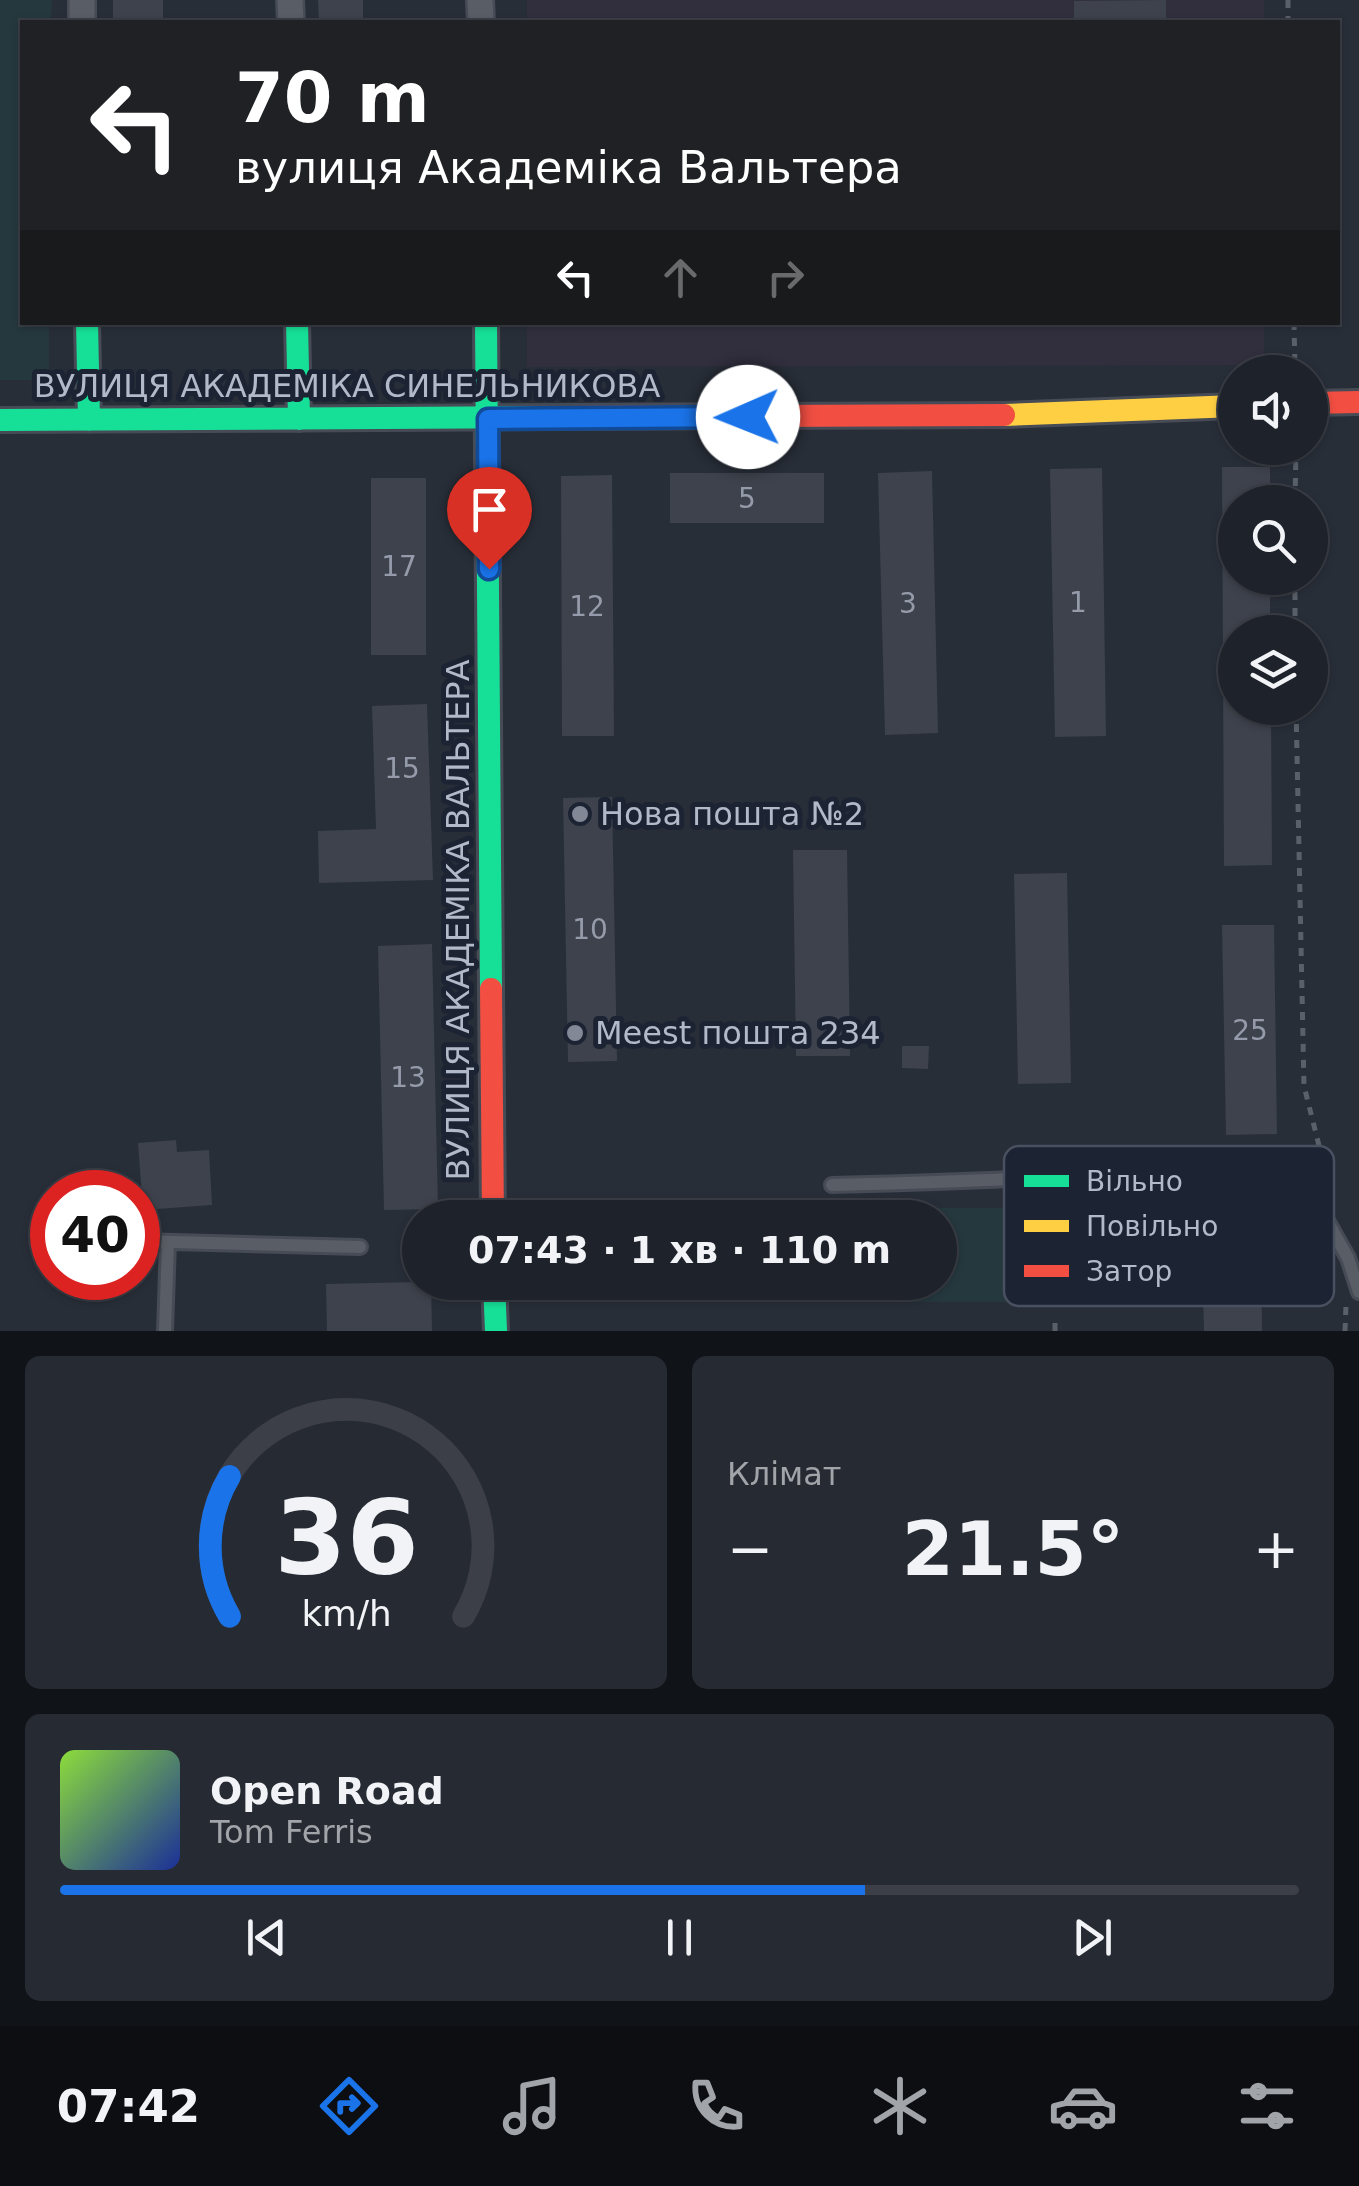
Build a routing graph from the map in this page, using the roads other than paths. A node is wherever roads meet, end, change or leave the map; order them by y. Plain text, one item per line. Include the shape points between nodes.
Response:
1 (87, 325) edge
2 (297, 325) edge
3 (486, 325) edge
4 (1359, 402) edge
5 (1328, 403) edge
6 (1218, 407) edge
7 (299, 419) junction
8 (488, 419) junction
9 (0, 420) edge
10 (89, 420) junction
11 (1004, 1181) edge
12 (832, 1185) dead end
13 (493, 1200) edge
14 (1334, 1233) edge
15 (160, 1242) edge
16 (168, 1242) junction
17 (360, 1247) dead end
18 (1359, 1292) edge
19 (495, 1300) edge
20 (165, 1331) edge
21 (496, 1331) edge

1 - 10 street
2 - 7 street
3 - 8 street, ВУЛИЦЯ АКАДЕМІКА ВАЛЬТЕРА
4 - 5 street
6 - 8 street, ВУЛИЦЯ АКАДЕМІКА СИНЕЛЬНИКОВА
7 - 8 street, ВУЛИЦЯ АКАДЕМІКА СИНЕЛЬНИКОВА
7 - 10 street, ВУЛИЦЯ АКАДЕМІКА СИНЕЛЬНИКОВА
8 - 13 street, ВУЛИЦЯ АКАДЕМІКА ВАЛЬТЕРА
9 - 10 street, ВУЛИЦЯ АКАДЕМІКА СИНЕЛЬНИКОВА
11 - 12 lane
14 - 18 lane
15 - 16 lane
16 - 17 lane
16 - 20 lane
19 - 21 street

